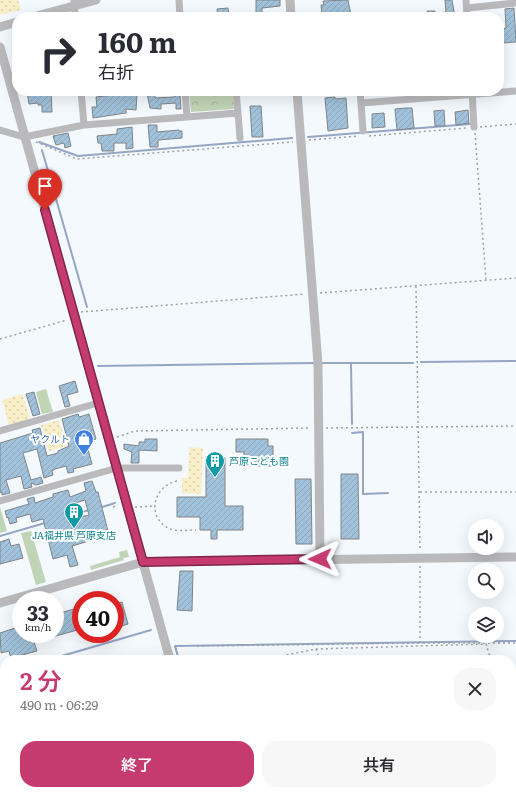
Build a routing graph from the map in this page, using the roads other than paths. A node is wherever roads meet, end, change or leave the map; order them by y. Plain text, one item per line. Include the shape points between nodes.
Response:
1 (96, 0) edge
2 (179, 0) edge
3 (290, 0) edge
4 (466, 0) edge
5 (74, 2) edge
6 (516, 3) edge
7 (466, 8) junction
8 (47, 12) edge
9 (75, 12) edge
10 (180, 12) edge
11 (291, 12) edge
12 (466, 12) edge
13 (12, 23) edge
14 (0, 27) edge
15 (0, 47) edge
16 (516, 91) edge
17 (12, 92) edge
18 (504, 92) edge
19 (13, 96) edge
20 (81, 96) edge
21 (186, 96) edge
22 (236, 96) edge
23 (296, 96) edge
24 (360, 96) edge
25 (439, 96) edge
26 (472, 96) edge
27 (361, 103) junction
28 (238, 113) junction
29 (187, 117) junction
30 (84, 125) junction
31 (474, 127) road end
32 (0, 130) edge
33 (363, 131) dead end
34 (24, 137) junction
35 (240, 138) dead end
36 (98, 403) junction
37 (0, 431) edge
38 (117, 468) junction
39 (179, 468) dead end
40 (0, 500) edge
41 (516, 557) edge
42 (320, 559) junction
43 (143, 562) junction
44 (0, 603) edge
45 (169, 655) edge

1 - 5 street
2 - 10 street
3 - 11 street
4 - 7 street
5 - 8 street
5 - 9 street
6 - 7 street
7 - 12 street
13 - 14 street
15 - 17 street
16 - 18 street
19 - 34 street
20 - 30 street
21 - 29 street
22 - 28 street
23 - 42 street via 318,364
24 - 27 street
25 - 27 street
26 - 31 street
27 - 33 street
28 - 29 street
28 - 35 street
29 - 30 street
30 - 34 street
32 - 34 street
34 - 36 street
36 - 37 street
36 - 38 street
38 - 39 street
38 - 40 street
38 - 43 street via 123,506
41 - 42 street
42 - 43 street
43 - 44 street
43 - 45 street

